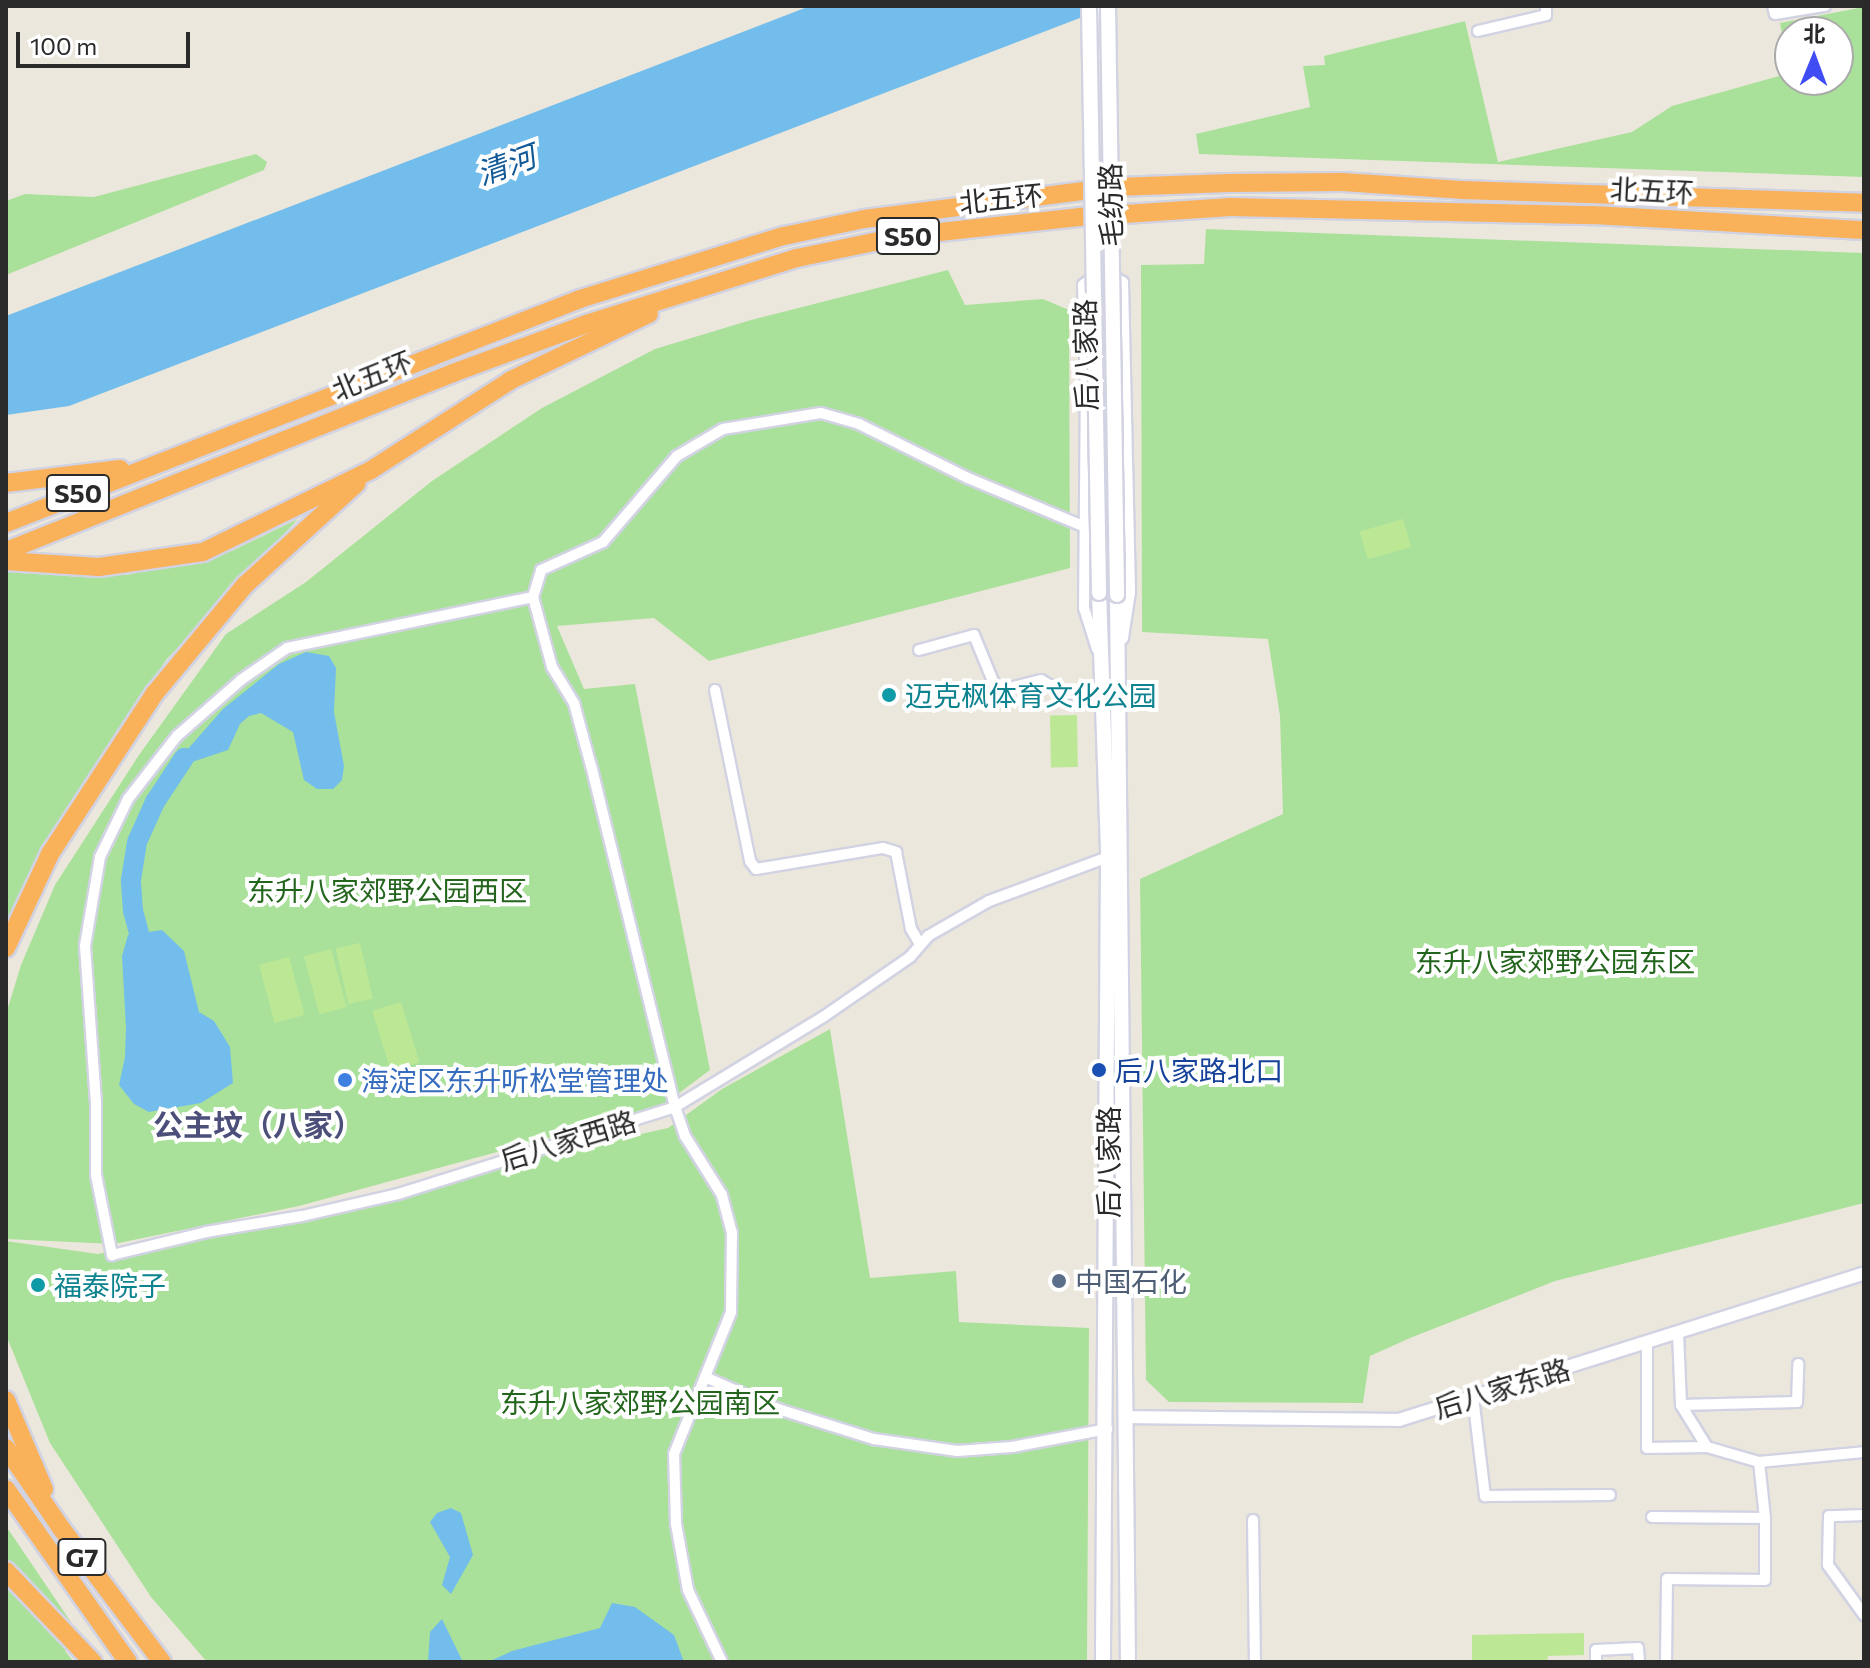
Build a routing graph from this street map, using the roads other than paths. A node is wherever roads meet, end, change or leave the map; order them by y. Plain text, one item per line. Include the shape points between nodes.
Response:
1 (1089, 6) edge
2 (1101, 6) edge
3 (1108, 6) edge
4 (1546, 6) edge
5 (1773, 6) edge
6 (1825, 6) edge
7 (1478, 31) dead end
8 (1099, 56) dead end
9 (1864, 203) edge
10 (1864, 230) edge
11 (701, 289) junction
12 (151, 464) junction
13 (371, 470) junction
14 (6, 483) edge
15 (6, 523) edge
16 (1085, 527) junction
17 (6, 551) edge
18 (6, 561) edge
19 (1099, 593) joint
20 (1117, 595) joint
21 (533, 597) junction
22 (919, 650) dead end
23 (1101, 663) junction
24 (1118, 665) junction
25 (715, 690) dead end
26 (1102, 691) junction
27 (1108, 857) junction
28 (920, 944) junction
29 (6, 948) edge
30 (675, 1107) junction
31 (1864, 1273) edge
32 (1678, 1333) junction
33 (1647, 1343) junction
34 (1798, 1364) dead end
35 (705, 1377) junction
36 (1473, 1397) junction
37 (6, 1400) edge
38 (1681, 1405) junction
39 (1126, 1417) junction
40 (1107, 1429) junction
41 (1707, 1447) junction
42 (6, 1448) edge
43 (1864, 1452) edge
44 (1759, 1462) junction
45 (6, 1489) edge
46 (1610, 1495) dead end
47 (1864, 1515) edge
48 (1652, 1517) dead end
49 (1765, 1518) junction
50 (1253, 1520) dead end
51 (61, 1528) junction
52 (6, 1571) edge
53 (1864, 1615) edge
54 (93, 1662) edge
55 (128, 1662) edge
56 (162, 1662) edge
57 (722, 1662) edge
58 (1103, 1662) edge
59 (1128, 1662) edge
60 (1255, 1662) edge
61 (1596, 1662) edge
62 (1639, 1662) edge
63 (1666, 1662) edge

1 - 19 main road, 毛纺路, bridge
2 - 8 street
3 - 20 main road, 毛纺路, bridge
4 - 7 street via 1546,15
5 - 6 street via 1775,14
9 - 12 highway, 北五环 / S50 via 1342,182 1229,183 1115,187 864,219 784,236 580,299
10 - 11 highway, 北五环 / S50 via 1593,215 1231,207 902,236 797,258
11 - 13 highway via 511,380
11 - 17 highway, 北五环 / S50 via 453,373
12 - 14 highway
12 - 15 highway, 北五环 / S50
13 - 18 highway via 203,552 99,567
13 - 29 highway via 245,585 170,673 50,854
16 - 21 street via 859,424 821,413 723,429 677,456 603,542 541,570
16 - 23 street, 后八家路 via 1084,608
16 - 24 street, 后八家路 via 1083,285 1102,270 1123,282 1130,592
19 - 23 main road, 后八家路
20 - 24 main road, 后八家路
21 - 30 street via 552,667 574,703 588,753
21 - 30 street, 后八家西路 via 287,648 177,736 128,799 100,857 85,946 96,1175 112,1255 398,1194
22 - 26 street via 974,635 997,691 1041,680 1064,694
23 - 26 main road, 后八家路
24 - 39 main road, 后八家路
25 - 28 street via 750,861 756,869 883,848 896,852 911,929
26 - 27 main road, 后八家路
27 - 28 street, 后八家西路 via 989,901
27 - 40 main road, 后八家路
28 - 30 street, 后八家西路 via 910,957 823,1017
30 - 35 street via 685,1136 722,1195 732,1233 731,1312
31 - 32 street, 后八家东路
32 - 33 street, 后八家东路
32 - 38 street
33 - 36 street, 后八家东路
33 - 41 street via 1647,1448
34 - 38 street via 1797,1402
35 - 40 street via 778,1409 874,1439 957,1451 1012,1447
35 - 57 street via 674,1454 676,1524 688,1590
36 - 39 street, 后八家东路 via 1399,1420
36 - 46 street via 1485,1496
37 - 51 highway
38 - 41 street
39 - 59 main road, 后八家路
40 - 58 main road, 后八家路
41 - 44 street
42 - 51 highway, G7
43 - 44 street
44 - 49 street
45 - 55 highway, G7
47 - 53 street via 1829,1516 1828,1565
48 - 49 street
49 - 63 street via 1765,1580 1667,1579
50 - 60 street
51 - 56 highway, G7
52 - 54 highway
61 - 62 street via 1596,1650 1638,1648

